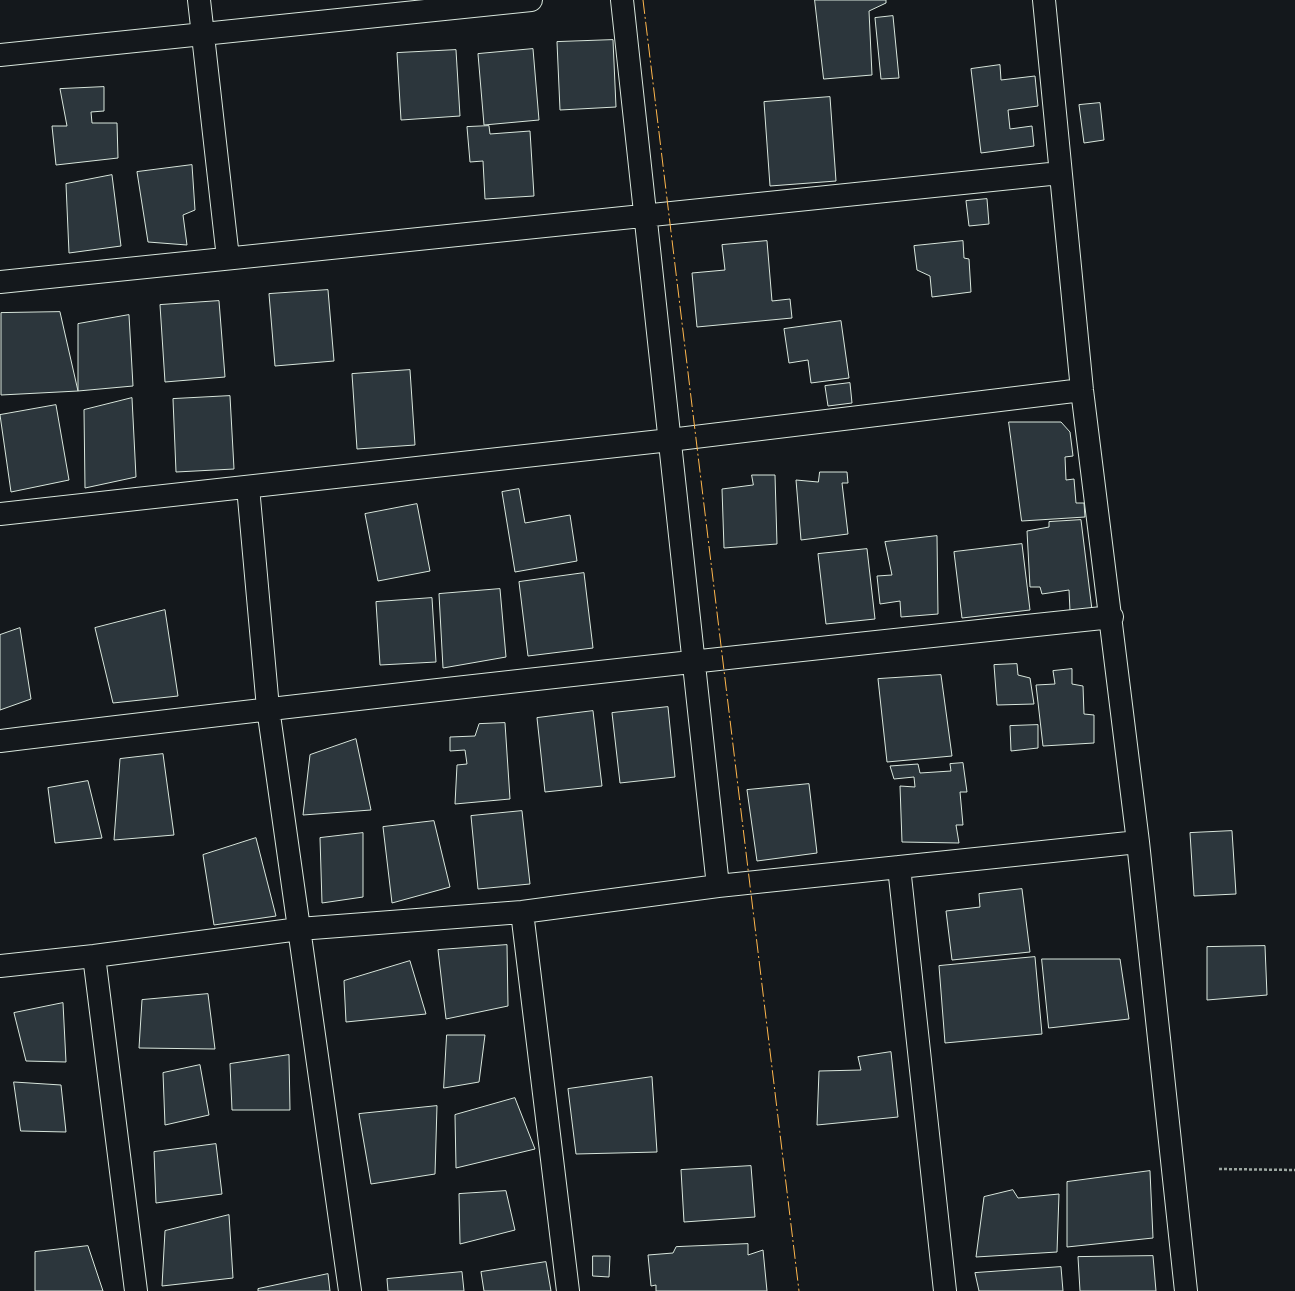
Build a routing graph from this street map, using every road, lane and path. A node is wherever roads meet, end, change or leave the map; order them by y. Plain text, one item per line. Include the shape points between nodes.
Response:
1 (199, 0) edge
2 (531, 0) edge
3 (622, 0) edge
4 (1044, 0) edge
5 (204, 34) junction
6 (0, 55) edge
7 (1060, 173) junction
8 (645, 215) junction
9 (228, 258) junction
10 (0, 282) edge
11 (1082, 390) junction
12 (670, 440) junction
13 (248, 487) junction
14 (0, 514) edge
15 (1112, 617) junction
16 (694, 661) junction
17 (268, 708) junction
18 (0, 741) edge
19 (1138, 842) junction
20 (899, 867) junction
21 (718, 886) junction
22 (522, 912) junction
23 (299, 929) junction
24 (94, 956) junction
25 (0, 966) edge
26 (1219, 1169) dead end
27 (1295, 1170) edge
28 (136, 1291) edge
29 (350, 1291) edge
30 (568, 1291) edge
31 (945, 1291) edge
32 (1186, 1291) edge

1 - 5 street
2 - 5 street
3 - 8 street
4 - 7 street
5 - 6 street
5 - 9 street
7 - 8 street
7 - 11 street
8 - 9 street
8 - 12 street
9 - 10 street
11 - 12 street
11 - 15 street
12 - 13 street
12 - 16 street
13 - 14 street
13 - 17 street
15 - 16 street
15 - 19 street
16 - 17 street
16 - 21 street
17 - 18 street
17 - 23 street
19 - 20 street
19 - 32 street
20 - 21 street
20 - 31 street
21 - 22 street
22 - 23 street
22 - 30 street
23 - 24 street
23 - 29 street
24 - 25 street
24 - 28 street
26 - 27 path

